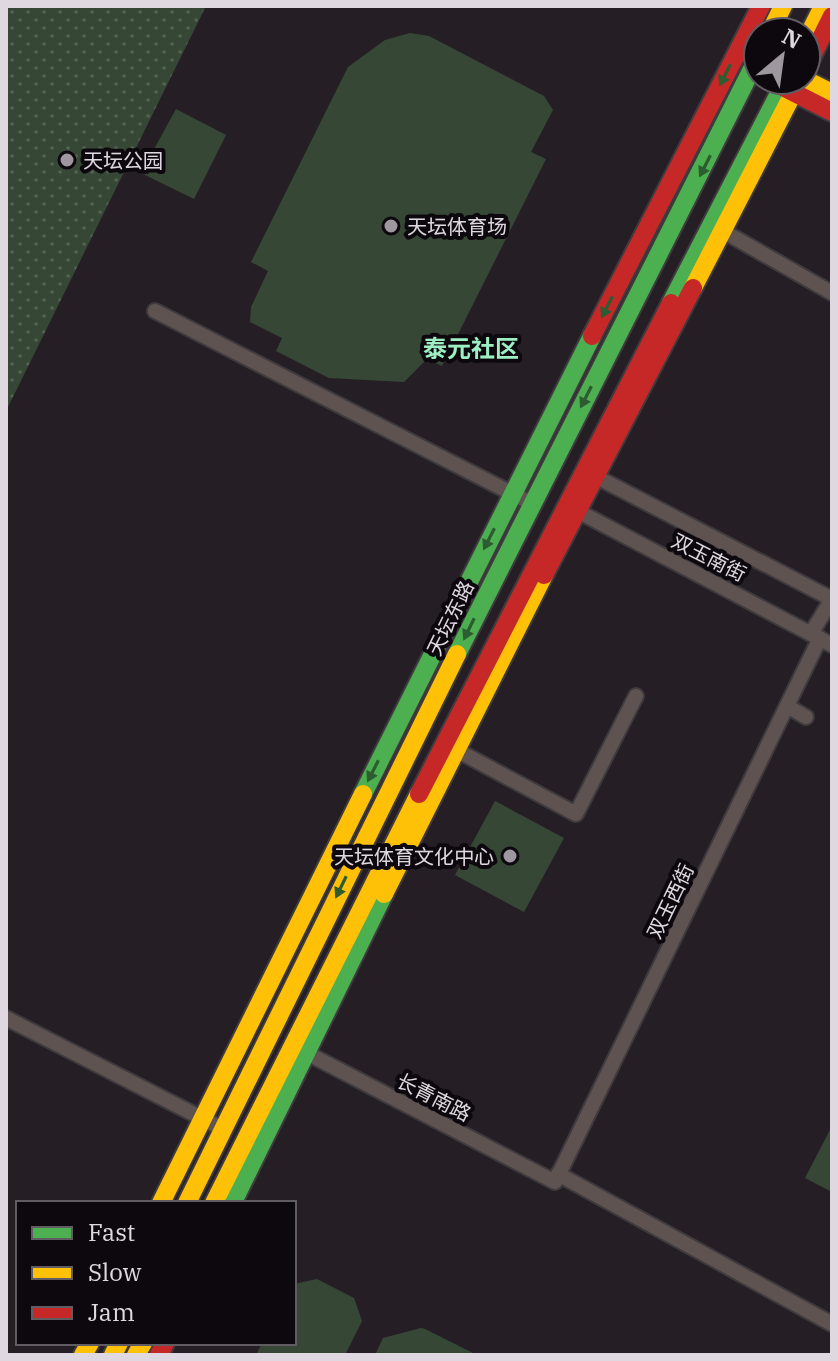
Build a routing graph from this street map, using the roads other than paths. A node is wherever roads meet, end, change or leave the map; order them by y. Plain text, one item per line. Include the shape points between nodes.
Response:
1 (761, 6) edge
2 (832, 16) edge
3 (822, 36) edge
4 (742, 94) edge
5 (783, 96) edge
6 (808, 96) edge
7 (832, 112) edge
8 (718, 228) junction
9 (832, 293) edge
10 (155, 311) dead end
11 (592, 474) junction
12 (512, 493) junction
13 (531, 503) junction
14 (573, 509) junction
15 (831, 598) edge
16 (821, 638) edge
17 (636, 696) dead end
18 (787, 706) junction
19 (806, 717) dead end
20 (450, 747) junction
21 (6, 1018) edge
22 (299, 1049) junction
23 (200, 1118) junction
24 (255, 1122) junction
25 (223, 1129) junction
26 (556, 1178) junction
27 (234, 1200) edge
28 (164, 1201) edge
29 (165, 1201) edge
30 (188, 1201) edge
31 (215, 1201) edge
32 (832, 1324) edge

1 -> 12 main road
2 - 3 main road
4 -> 13 main road, 天坛东路
5 - 8 main road
6 - 7 main road
8 - 9 street
8 - 11 main road
10 - 12 street
11 - 14 main road
11 - 15 street
12 - 13 street
12 -> 23 main road
13 -> 25 main road, 天坛东路
14 - 16 street, 双玉南街
14 - 20 main road
15 - 16 street, 双玉西街
16 - 18 street, 双玉西街
17 - 20 street via 576,814
18 - 19 street
18 - 26 street, 双玉西街
20 - 22 main road
21 - 23 street
22 - 24 main road
22 - 26 street, 长青南路
22 - 27 main road
23 - 25 street
23 - 28 main road
24 - 27 main road
24 - 31 main road
25 - 29 main road
25 - 30 main road, 天坛东路
26 - 32 street, 长青南路

